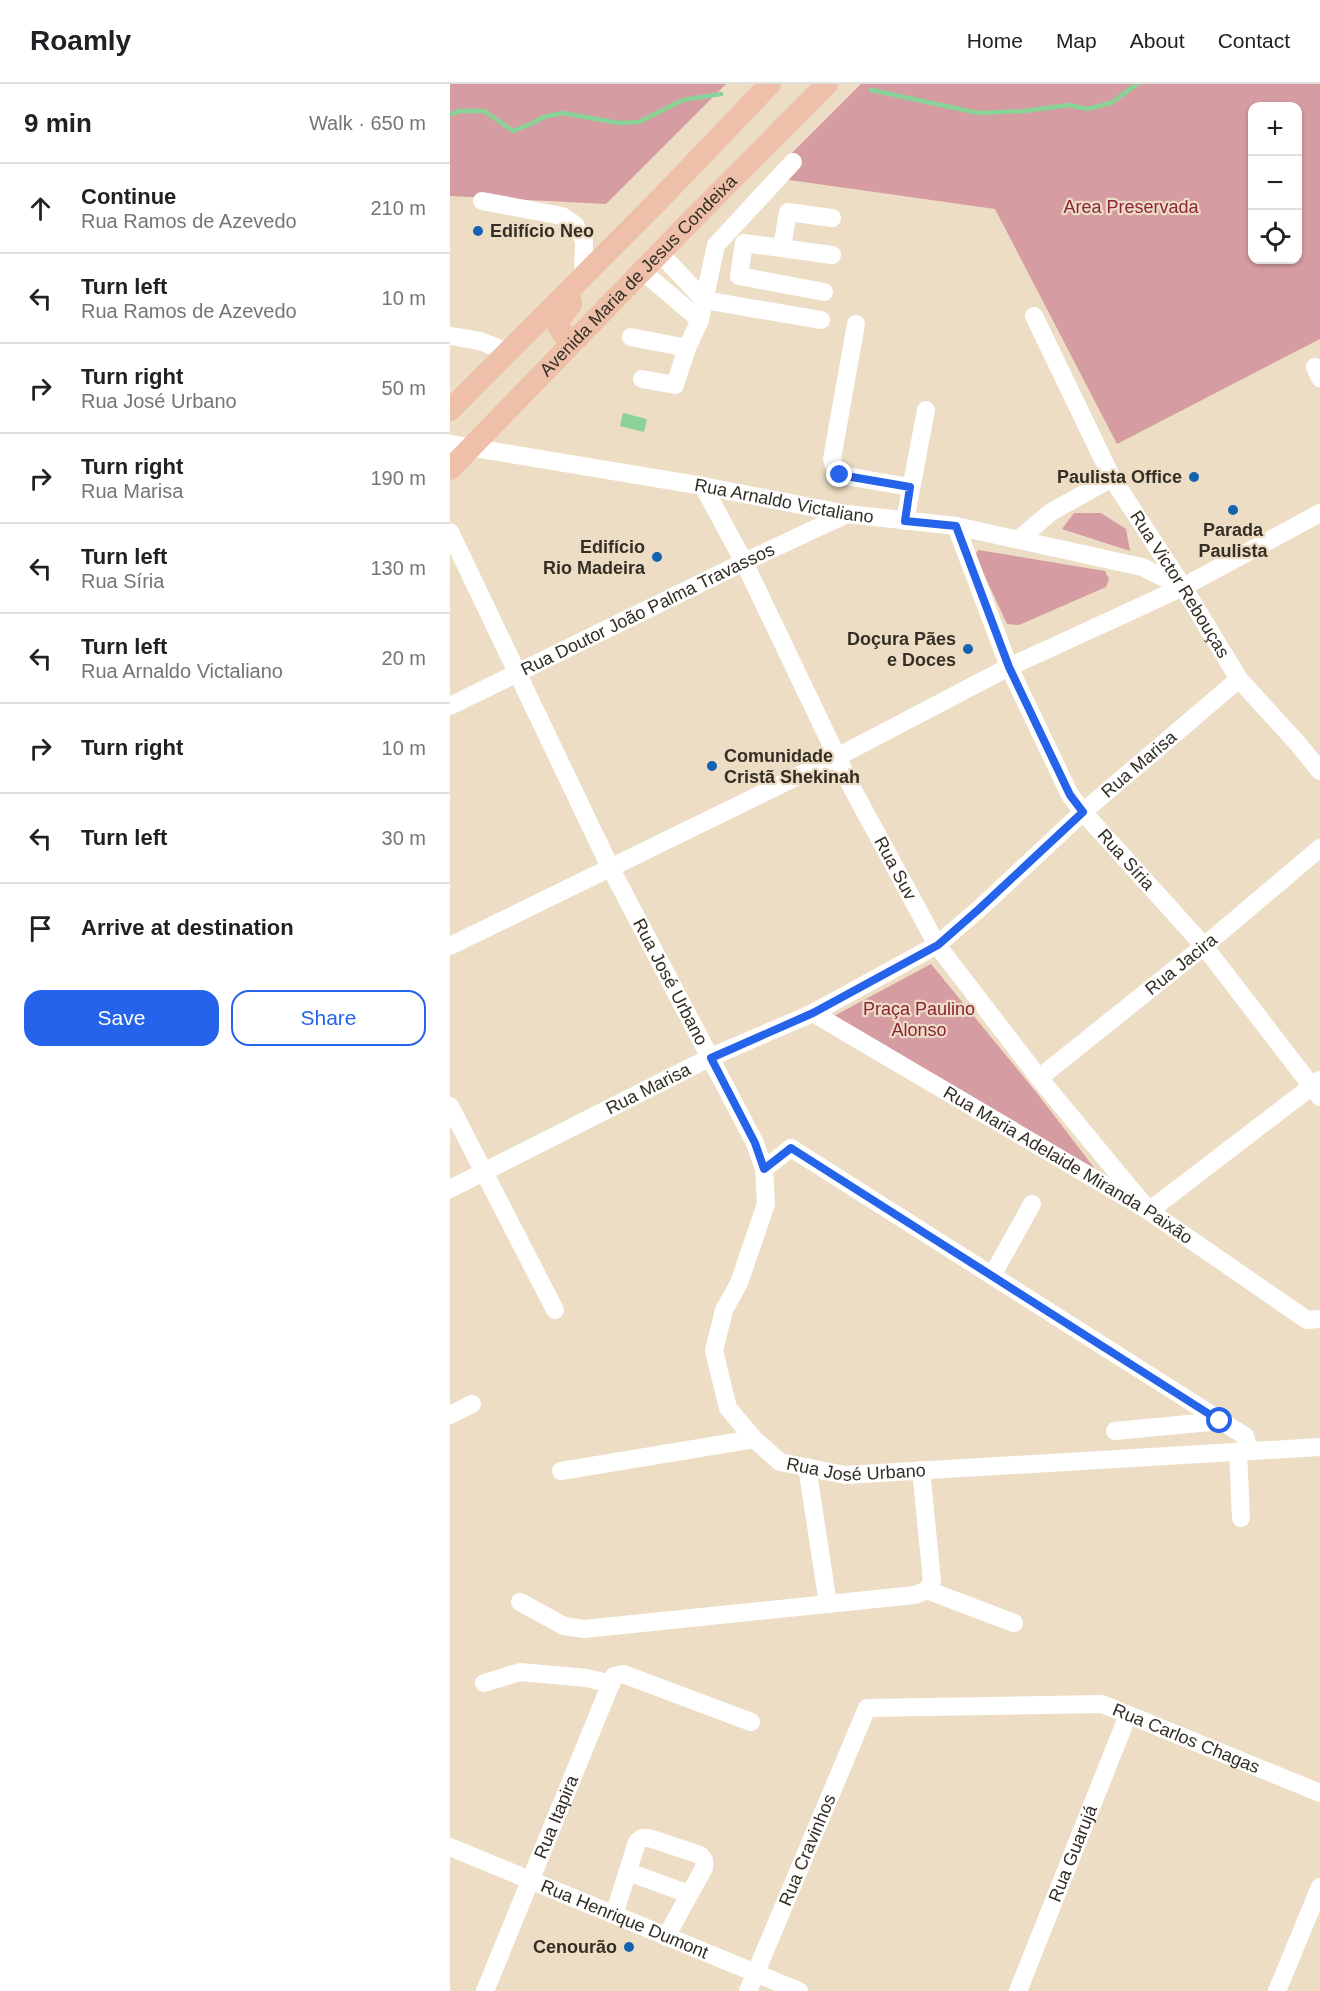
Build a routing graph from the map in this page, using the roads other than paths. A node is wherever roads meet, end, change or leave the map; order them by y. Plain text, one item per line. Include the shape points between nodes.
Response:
1 (827, 84) edge
2 (761, 87) edge
3 (793, 162) dead end
4 (659, 200) junction
5 (482, 201) dead end
6 (832, 218) dead end
7 (684, 228) junction
8 (782, 247) junction
9 (660, 253) junction
10 (832, 255) dead end
11 (642, 272) junction
12 (739, 276) junction
13 (576, 284) junction
14 (824, 292) dead end
15 (704, 300) junction
16 (733, 305) junction
17 (1034, 316) dead end
18 (700, 320) junction
19 (821, 320) dead end
20 (856, 324) dead end
21 (450, 336) edge
22 (631, 337) dead end
23 (578, 338) junction
24 (687, 348) junction
25 (508, 352) junction
26 (642, 379) dead end
27 (450, 410) edge
28 (926, 410) dead end
29 (450, 444) edge
30 (472, 447) junction
31 (450, 469) edge
32 (1112, 478) junction
33 (703, 486) junction
34 (910, 487) junction
35 (1320, 513) edge
36 (847, 514) junction
37 (905, 521) junction
38 (956, 526) junction
39 (450, 532) edge
40 (1020, 539) junction
41 (744, 562) junction
42 (1184, 587) junction
43 (1009, 667) junction
44 (518, 672) junction
45 (1239, 680) junction
46 (450, 706) edge
47 (837, 757) junction
48 (1320, 771) edge
49 (1083, 812) junction
50 (1320, 848) edge
51 (610, 867) junction
52 (938, 945) junction
53 (450, 946) edge
54 (1204, 946) junction
55 (813, 1013) junction
56 (711, 1058) junction
57 (1039, 1078) junction
58 (1317, 1088) edge
59 (450, 1106) edge
60 (764, 1169) junction
61 (484, 1172) junction
62 (450, 1189) edge
63 (1032, 1204) dead end
64 (1149, 1211) junction
65 (992, 1276) junction
66 (555, 1310) dead end
67 (1316, 1316) edge
68 (472, 1404) dead end
69 (450, 1415) edge
70 (1220, 1421) junction
71 (1115, 1431) dead end
72 (754, 1439) junction
73 (1320, 1447) edge
74 (1243, 1451) junction
75 (807, 1467) junction
76 (921, 1470) junction
77 (561, 1471) dead end
78 (1241, 1518) dead end
79 (927, 1590) junction
80 (520, 1602) dead end
81 (828, 1604) junction
82 (1014, 1623) dead end
83 (612, 1680) junction
84 (484, 1683) dead end
85 (867, 1708) joint
86 (1128, 1714) junction
87 (752, 1722) dead end
88 (1320, 1793) edge
89 (450, 1847) edge
90 (628, 1872) junction
91 (531, 1882) junction
92 (1320, 1887) edge
93 (689, 1894) junction
94 (614, 1916) junction
95 (666, 1937) junction
96 (756, 1973) junction
97 (485, 1991) edge
98 (748, 1991) edge
99 (799, 1991) edge
100 (1018, 1991) edge
101 (1277, 1991) edge

1 - 7 main road, Avenida Maria de Jesus Condeixa
2 - 4 main road, Avenida Maria de Jesus Condeixa
3 - 15 street via 716,245
4 - 7 main road via 665,213
4 - 13 main road, Avenida Maria de Jesus Condeixa
5 - 13 street via 562,216 575,225 584,240
6 - 8 street via 788,212
7 - 9 main road, Avenida Maria de Jesus Condeixa
8 - 10 street
8 - 12 street via 744,243
9 - 11 main road, Avenida Maria de Jesus Condeixa
9 - 15 street
11 - 18 street
11 - 23 main road, Avenida Maria de Jesus Condeixa
12 - 14 street
12 - 16 street
13 - 23 main road via 571,304 558,327 566,338
13 - 25 main road, Avenida Maria de Jesus Condeixa
15 - 16 street
15 - 18 street
16 - 19 street
17 - 32 street, Rua Victor Rebouças
18 - 24 street
20 - 34 street via 833,467 840,475
21 - 25 street
22 - 24 street
23 - 30 main road, Avenida Maria de Jesus Condeixa
24 - 26 street via 675,385
25 - 27 main road, Avenida Maria de Jesus Condeixa
28 - 34 street
29 - 30 street, Rua Arnaldo Victaliano
30 - 31 main road, Avenida Maria de Jesus Condeixa
30 - 33 street, Rua Arnaldo Victaliano
32 - 40 street via 1051,512
32 - 42 street, Rua Victor Rebouças
33 - 36 street, Rua Arnaldo Victaliano
33 - 41 street, Rua Suv
34 - 37 street
35 - 42 street
36 - 37 street, Rua Arnaldo Victaliano
36 - 41 street, Rua Doutor João Palma Travassos
37 - 38 street, Rua Arnaldo Victaliano
38 - 40 street, Rua Arnaldo Victaliano
38 - 43 street, Rua Síria
39 - 44 street, Rua José Urbano
40 - 42 street, Rua Arnaldo Victaliano via 1142,567
41 - 44 street, Rua Doutor João Palma Travassos
41 - 47 street, Rua Suv
42 - 43 street
42 - 45 street, Rua Victor Rebouças
43 - 47 street
43 - 49 street, Rua Síria via 1070,795
44 - 46 street, Rua Doutor João Palma Travassos
44 - 51 street, Rua José Urbano
45 - 48 street, Rua Victor Rebouças
45 - 49 street, Rua Marisa
47 - 51 street
47 - 52 street, Rua Suv
49 - 52 street, Rua Marisa
49 - 54 street, Rua Síria
50 - 54 street, Rua Jacira
51 - 53 street
51 - 56 street, Rua José Urbano
52 - 55 street, Rua Marisa
52 - 57 street, Rua Suv
54 - 57 street, Rua Jacira
54 - 58 street, Rua Síria
55 - 56 street, Rua Marisa
55 - 64 street, Rua Maria Adelaide Miranda Paixão
56 - 60 street, Rua José Urbano via 755,1143
56 - 61 street, Rua Marisa
57 - 64 street, Rua Suv
58 - 64 street
59 - 61 street
60 - 65 street via 791,1148
60 - 72 street, Rua José Urbano via 766,1204 739,1282 724,1310 714,1351 728,1408
61 - 62 street, Rua Marisa
61 - 66 street
63 - 65 street
64 - 67 street, Rua Maria Adelaide Miranda Paixão
65 - 70 street
68 - 69 street
70 - 71 street
70 - 74 street via 1245,1437
72 - 75 street, Rua José Urbano via 780,1462
72 - 77 street
73 - 74 street, Rua José Urbano
74 - 76 street, Rua José Urbano
74 - 78 street
75 - 76 street, Rua José Urbano via 845,1475
75 - 81 street
76 - 79 street via 932,1581
79 - 81 street via 915,1595
79 - 82 street
80 - 81 street via 564,1626 584,1629
83 - 84 street via 520,1672
83 - 87 street via 623,1674
83 - 91 street, Rua Itapira
85 - 86 street, Rua Carlos Chagas via 1102,1704
85 - 96 street, Rua Cravinhos
86 - 88 street, Rua Carlos Chagas
86 - 100 street, Rua Guarujá
89 - 91 street, Rua Henrique Dumont
90 - 93 street
90 - 93 street via 637,1842 642,1838 700,1855 704,1868
90 - 94 street
91 - 94 street, Rua Henrique Dumont
91 - 97 street, Rua Itapira
92 - 101 street
93 - 95 street
94 - 95 street, Rua Henrique Dumont
95 - 96 street, Rua Henrique Dumont
96 - 98 street, Rua Cravinhos
96 - 99 street, Rua Henrique Dumont

